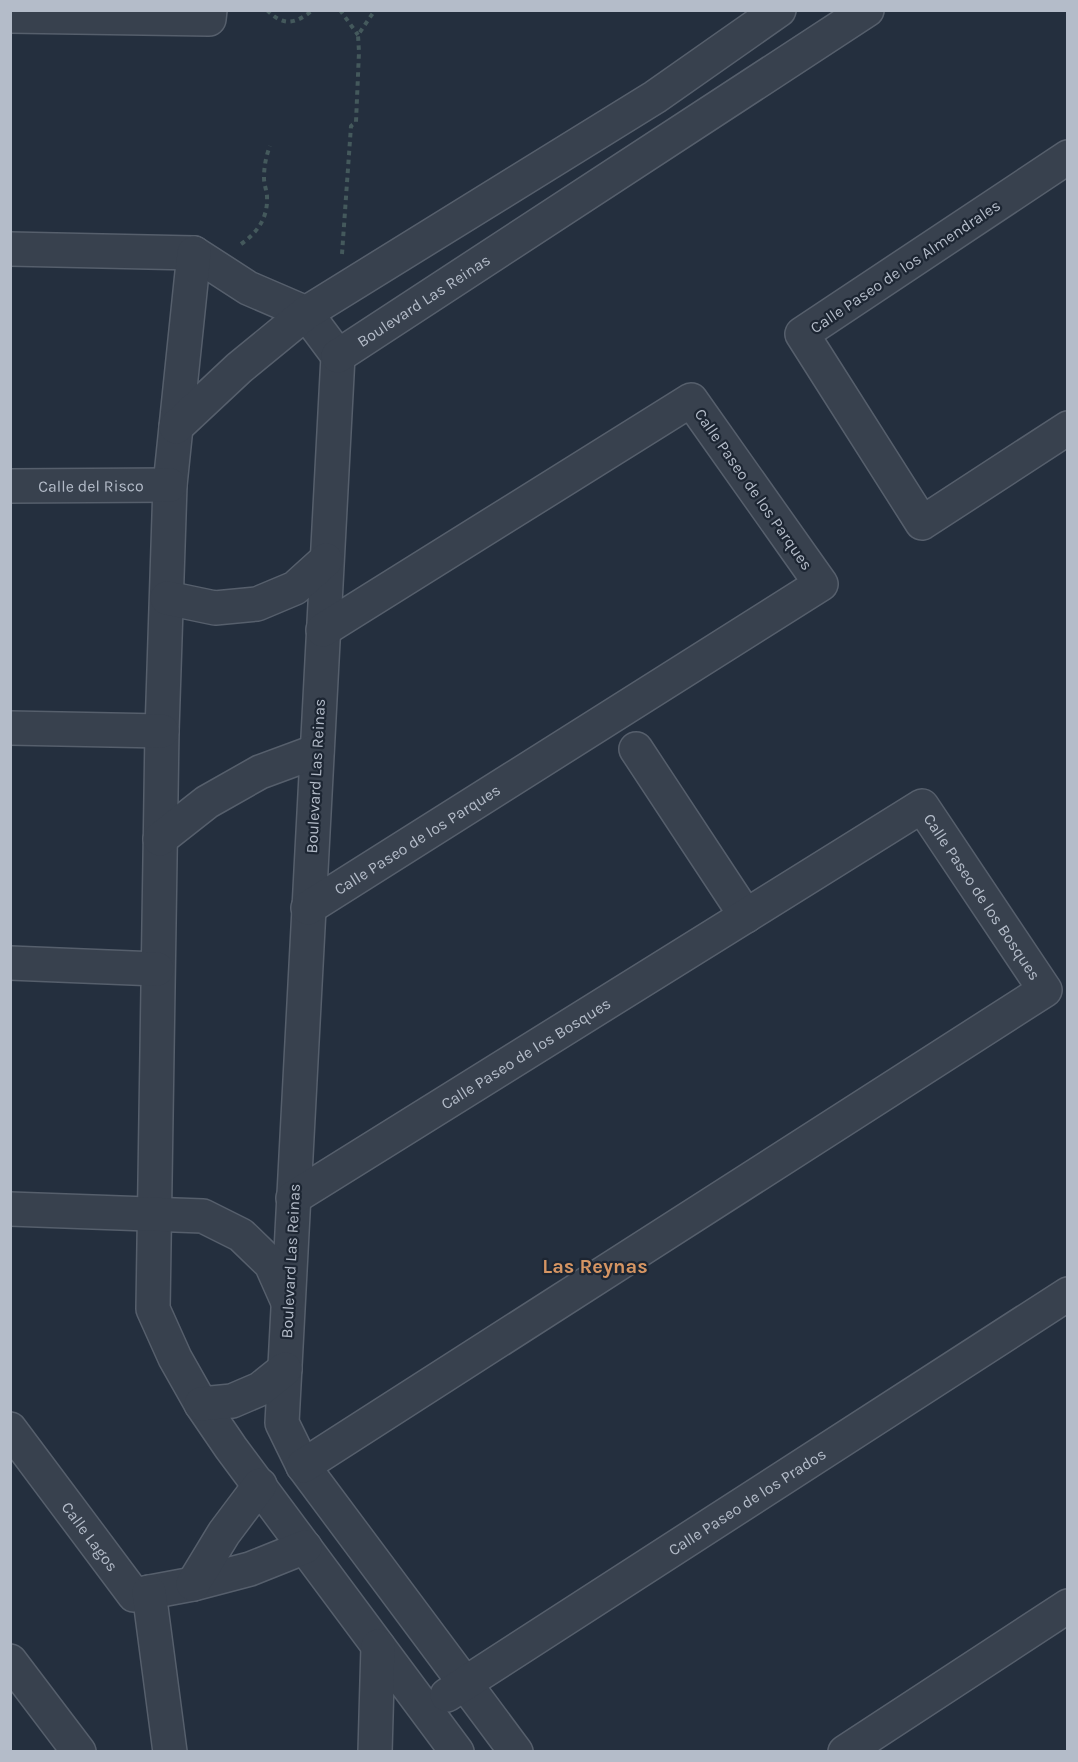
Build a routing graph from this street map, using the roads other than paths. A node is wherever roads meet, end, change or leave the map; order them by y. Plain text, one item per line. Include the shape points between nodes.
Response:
1 (779, 10) edge
2 (867, 10) edge
3 (209, 15) edge
4 (10, 16) edge
5 (655, 97) junction
6 (680, 132) junction
7 (1068, 157) edge
8 (10, 249) edge
9 (194, 253) junction
10 (306, 313) junction
11 (338, 356) junction
12 (176, 427) junction
13 (1068, 428) edge
14 (170, 485) junction
15 (10, 486) edge
16 (326, 560) junction
17 (167, 598) junction
18 (323, 630) junction
19 (10, 728) edge
20 (162, 731) junction
21 (636, 750) dead end
22 (317, 751) junction
23 (160, 839) junction
24 (308, 908) junction
25 (746, 916) junction
26 (10, 963) edge
27 (158, 969) junction
28 (293, 1198) junction
29 (10, 1209) edge
30 (154, 1214) junction
31 (1068, 1294) edge
32 (288, 1302) junction
33 (285, 1369) junction
34 (201, 1404) junction
35 (10, 1429) edge
36 (303, 1466) junction
37 (260, 1485) junction
38 (305, 1547) junction
39 (193, 1584) junction
40 (149, 1592) junction
41 (1068, 1606) edge
42 (378, 1646) junction
43 (10, 1661) edge
44 (465, 1683) junction
45 (425, 1709) junction
46 (78, 1751) edge
47 (171, 1752) edge
48 (375, 1752) edge
49 (457, 1752) edge
50 (516, 1752) edge
51 (845, 1752) edge

1 - 5 street
2 - 6 street, Boulevard Las Reinas
3 - 4 street
5 - 6 street
5 - 10 street
6 - 11 street, Boulevard Las Reinas
7 - 13 street, Calle Paseo de los Almendrales via 802,334 922,523
8 - 9 street
9 - 10 street via 248,288
9 - 12 street
10 - 11 street
10 - 12 street
11 - 16 street, Boulevard Las Reinas
12 - 14 street
14 - 15 street, Calle del Risco
14 - 17 street
16 - 17 street via 295,588 257,604 215,608
16 - 18 street, Boulevard Las Reinas
17 - 20 street
18 - 22 street, Boulevard Las Reinas
18 - 24 street, Calle Paseo de los Parques via 692,400 821,584
19 - 20 street
20 - 23 street
21 - 25 street
22 - 23 street via 260,772 207,802
22 - 24 street, Boulevard Las Reinas
23 - 27 street
24 - 28 street, Boulevard Las Reinas
25 - 28 street, Calle Paseo de los Bosques
25 - 36 street, Calle Paseo de los Bosques via 922,806 1045,990
26 - 27 street
27 - 30 street
28 - 32 street, Boulevard Las Reinas
29 - 30 street
30 - 32 street via 203,1216 241,1234 271,1264
30 - 34 street via 153,1310
31 - 44 street, Calle Paseo de los Prados
32 - 33 street, Boulevard Las Reinas
33 - 34 street via 260,1389 232,1401
33 - 36 street, Boulevard Las Reinas via 282,1422
34 - 37 street
35 - 40 street, Calle Lagos via 134,1594
36 - 44 street, Boulevard Las Reinas
37 - 38 street
37 - 39 street
38 - 39 street via 250,1569
38 - 42 street
39 - 40 street
40 - 47 street
41 - 51 street
42 - 45 street
42 - 48 street
43 - 46 street
44 - 45 street, Calle Paseo de los Prados
44 - 50 street, Boulevard Las Reinas
45 - 49 street

